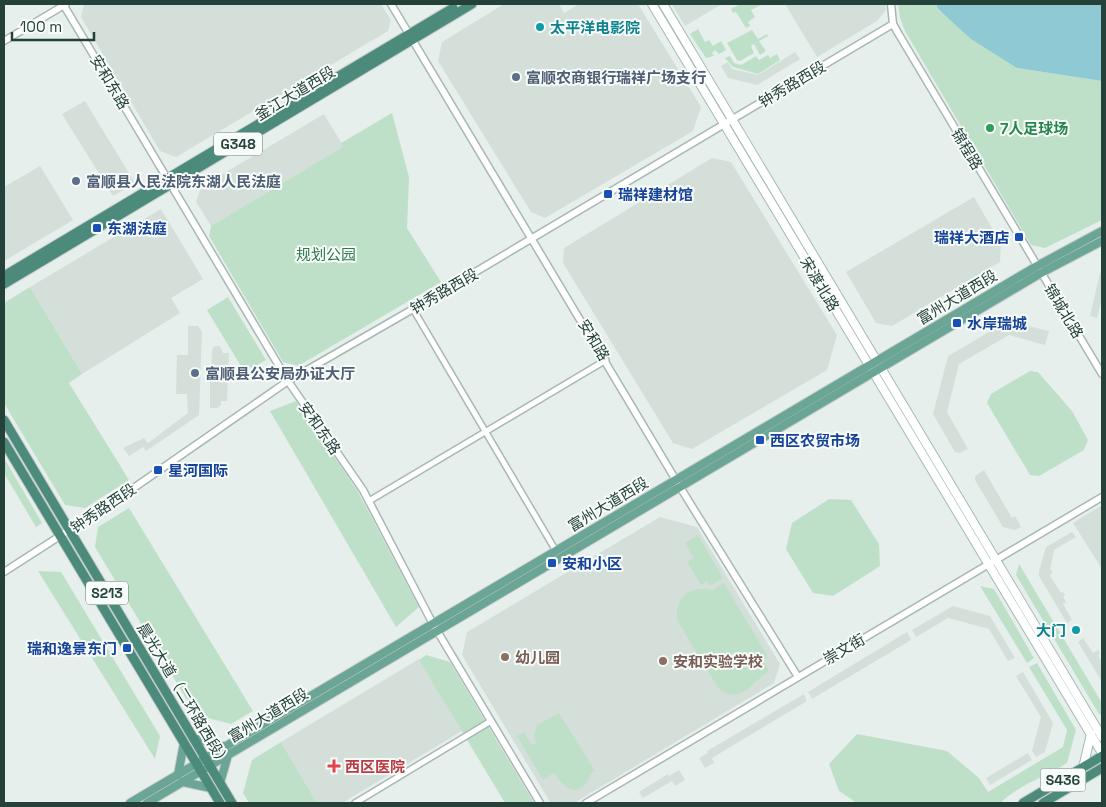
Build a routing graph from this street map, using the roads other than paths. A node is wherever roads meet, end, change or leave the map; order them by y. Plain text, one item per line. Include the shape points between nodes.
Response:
1 (65, 4) edge
2 (391, 4) edge
3 (460, 4) edge
4 (472, 4) edge
5 (652, 4) edge
6 (662, 4) edge
7 (891, 4) edge
8 (893, 24) junction
9 (411, 37) junction
10 (4, 41) edge
11 (732, 120) junction
12 (725, 125) junction
13 (170, 181) junction
14 (1102, 230) edge
15 (532, 239) junction
16 (1102, 241) edge
17 (1039, 270) junction
18 (4, 276) edge
19 (4, 284) edge
20 (413, 309) junction
21 (606, 360) junction
22 (878, 365) junction
23 (871, 369) junction
24 (1102, 374) edge
25 (288, 381) junction
26 (4, 420) edge
27 (486, 431) junction
28 (4, 442) edge
29 (678, 483) junction
30 (1102, 497) edge
31 (369, 501) junction
32 (70, 530) junction
33 (60, 536) junction
34 (556, 551) junction
35 (995, 560) junction
36 (987, 565) junction
37 (4, 572) edge
38 (436, 627) junction
39 (798, 676) junction
40 (491, 721) junction
41 (1098, 733) edge
42 (193, 738) junction
43 (184, 743) junction
44 (226, 747) junction
45 (228, 755) junction
46 (1102, 755) edge
47 (208, 762) junction
48 (199, 768) junction
49 (1083, 768) junction
50 (1102, 768) edge
51 (181, 778) junction
52 (220, 783) junction
53 (211, 788) junction
54 (130, 803) edge
55 (147, 803) edge
56 (220, 803) edge
57 (232, 803) edge
58 (355, 803) edge
59 (540, 803) edge
60 (586, 803) edge
61 (1023, 803) edge
62 (1043, 803) edge

1 - 10 street
1 - 13 street, 安和东路
2 - 9 street, 安和路
3 - 9 highway, 釜江大道西段 / G348
4 - 9 highway, 釜江大道西段 / G348
5 - 12 main road, 宋渡北路
6 - 11 main road, 宋渡北路
7 - 8 street
8 - 11 street, 钟秀路西段
8 - 17 street, 锦程路
9 - 13 highway, 釜江大道西段 / G348
9 - 15 street, 安和路
11 - 12 street, 钟秀路西段
11 - 22 main road, 宋渡北路
12 - 15 street, 钟秀路西段
12 - 23 main road, 宋渡北路
13 - 18 highway, 釜江大道西段 / G348
13 - 19 highway, 釜江大道西段 / G348
13 - 25 street, 安和东路
14 - 17 main road, 富州大道西段
15 - 20 street, 钟秀路西段
15 - 21 street, 安和路
16 - 17 main road, 富州大道西段
17 - 22 main road, 富州大道西段
17 - 24 street, 锦城北路
20 - 25 street, 钟秀路西段
20 - 27 street
21 - 27 street
21 - 29 street, 安和路
22 - 23 main road, 富州大道西段
22 - 35 main road, 宋渡北路
23 - 29 main road, 富州大道西段
23 - 36 main road, 宋渡北路
25 - 31 street, 安和东路
25 - 32 street, 钟秀路西段
26 - 32 highway, 晨光大道（二环路西段） / S213
27 - 31 street
27 - 34 street
28 - 33 highway, 晨光大道（二环路西段） / S213
29 - 34 main road, 富州大道西段
29 - 38 main road, 富州大道西段
29 - 39 street, 安和路
30 - 35 street, 崇文街
31 - 38 street, 安和东路
32 - 33 street, 钟秀路西段
32 - 42 highway, 晨光大道（二环路西段） / S213
33 - 37 street, 钟秀路西段
33 - 43 highway, 晨光大道（二环路西段） / S213
34 - 38 main road, 富州大道西段
35 - 36 street, 崇文街
35 - 41 main road, 宋渡北路
36 - 39 street, 崇文街
36 - 41 main road, 宋渡北路
38 - 40 street, 安和东路
38 - 44 main road, 富州大道西段
38 - 45 main road, 富州大道西段
39 - 60 street, 崇文街
40 - 58 street
40 - 59 street, 安和东路
41 - 46 main road
41 - 49 main road
42 - 44 main road
42 - 47 highway, 晨光大道（二环路西段） / S213
43 - 48 highway, 晨光大道（二环路西段） / S213
43 - 51 main road
44 - 47 main road, 富州大道西段
45 - 47 main road, 富州大道西段
45 - 52 main road
46 - 49 highway, S436
47 - 48 main road, 富州大道西段
47 - 52 highway, 晨光大道（二环路西段）
48 - 51 main road, 富州大道西段
48 - 53 highway, 晨光大道（二环路西段）
49 - 61 highway, S436
50 - 62 highway, S436
51 - 53 main road
51 - 54 main road, 富州大道西段
51 - 55 main road, 富州大道西段
52 - 57 highway, 晨光大道（二环路西段）
53 - 56 highway, 晨光大道（二环路西段）

